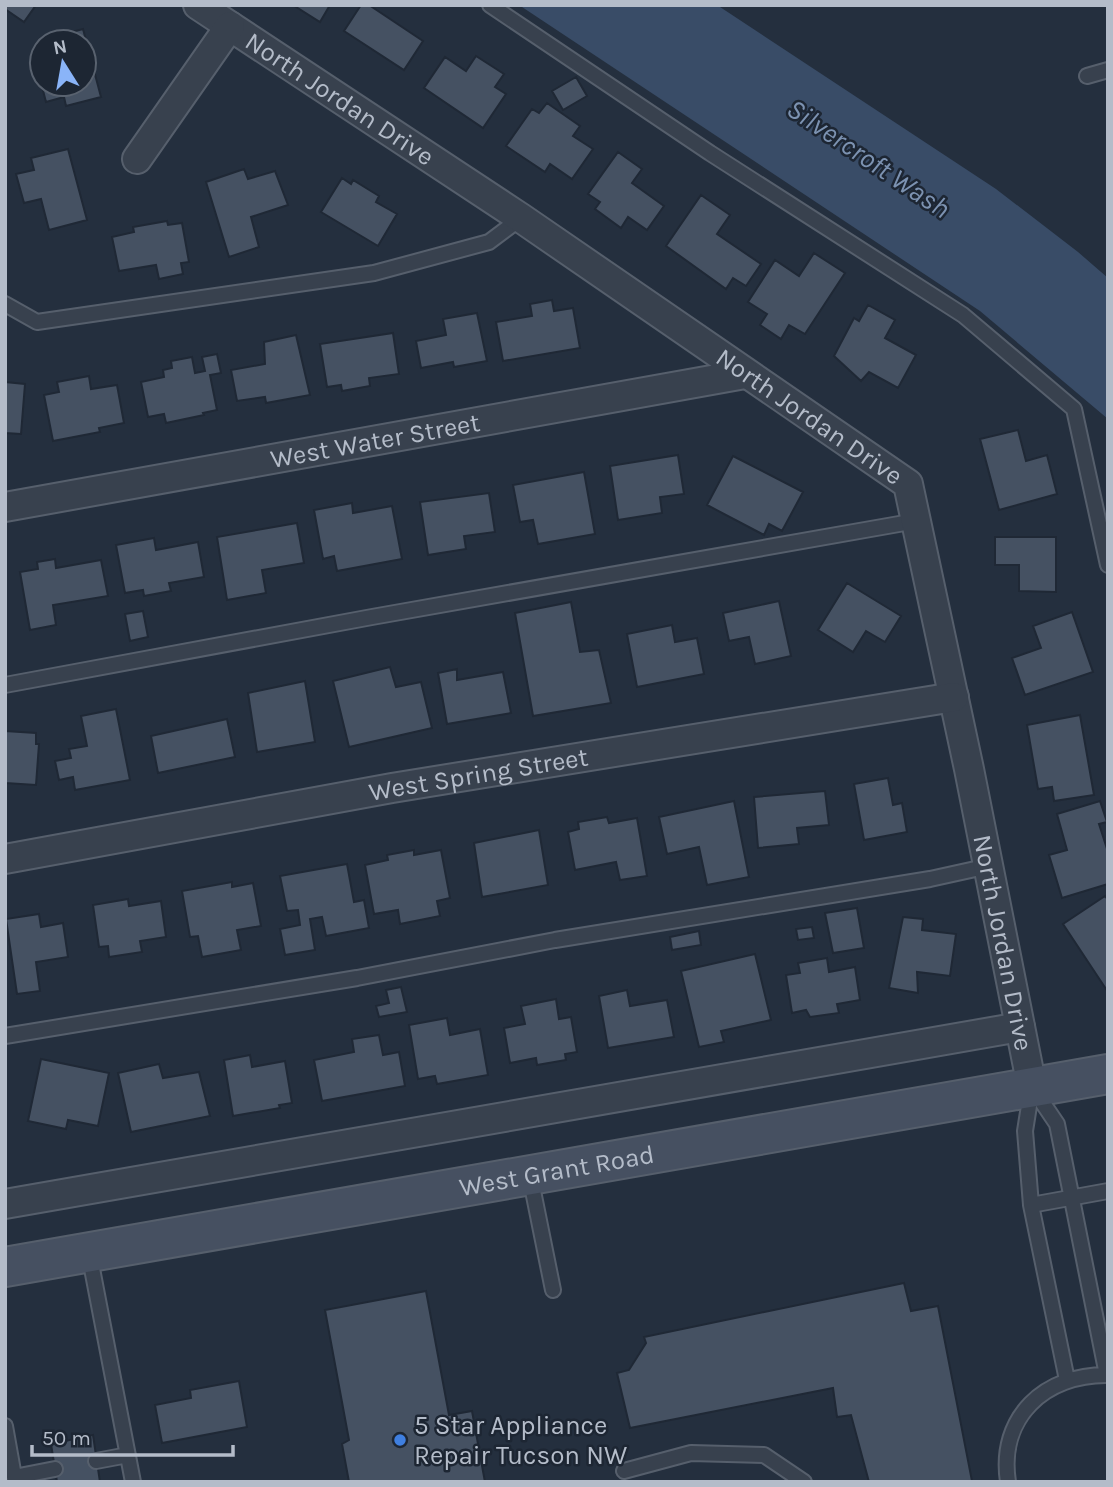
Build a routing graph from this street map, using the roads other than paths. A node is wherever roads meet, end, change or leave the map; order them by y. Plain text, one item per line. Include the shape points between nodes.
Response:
1 (198, 5) edge
2 (490, 5) edge
3 (230, 26) junction
4 (1108, 70) edge
5 (1087, 76) dead end
6 (137, 159) dead end
7 (521, 218) junction
8 (5, 304) edge
9 (745, 374) junction
10 (5, 507) edge
11 (916, 521) junction
12 (1108, 565) edge
13 (5, 685) edge
14 (954, 697) junction
15 (5, 859) edge
16 (989, 866) junction
17 (1020, 1027) junction
18 (5, 1036) edge
19 (1108, 1074) edge
20 (1032, 1087) junction
21 (530, 1175) junction
22 (1108, 1191) edge
23 (1072, 1198) junction
24 (5, 1204) edge
25 (1031, 1206) junction
26 (89, 1252) junction
27 (5, 1267) edge
28 (553, 1290) dead end
29 (1108, 1375) edge
30 (1067, 1380) junction
31 (5, 1426) edge
32 (128, 1455) junction
33 (96, 1461) dead end
34 (55, 1469) dead end
35 (624, 1471) dead end
36 (15, 1479) edge
37 (132, 1482) edge
38 (804, 1482) edge
39 (1008, 1482) edge

1 - 3 street, North Jordan Drive
2 - 12 lane via 963,315 1074,409
3 - 6 street
3 - 7 street, North Jordan Drive
4 - 5 lane
7 - 8 lane via 489,242 374,273 37,322
7 - 9 street, North Jordan Drive
9 - 10 street, West Water Street
9 - 11 street, North Jordan Drive via 908,484
11 - 13 lane
11 - 14 street, North Jordan Drive
14 - 15 street, West Spring Street via 392,788
14 - 16 street, North Jordan Drive
16 - 17 street, North Jordan Drive
16 - 18 lane
17 - 20 street, North Jordan Drive
17 - 24 street
19 - 20 main road, West Grant Road
20 - 21 main road, West Grant Road
20 - 23 lane via 1057,1124
20 - 25 lane via 1025,1131
21 - 26 main road, West Grant Road
21 - 28 lane
22 - 23 lane
23 - 25 lane
23 - 29 lane
25 - 30 lane
26 - 27 main road, West Grant Road
26 - 32 lane
29 - 30 lane
30 - 39 lane via 1024,1410 1011,1436
31 - 36 lane
32 - 33 lane
32 - 37 lane
34 - 36 lane
35 - 38 lane via 691,1453 764,1455

